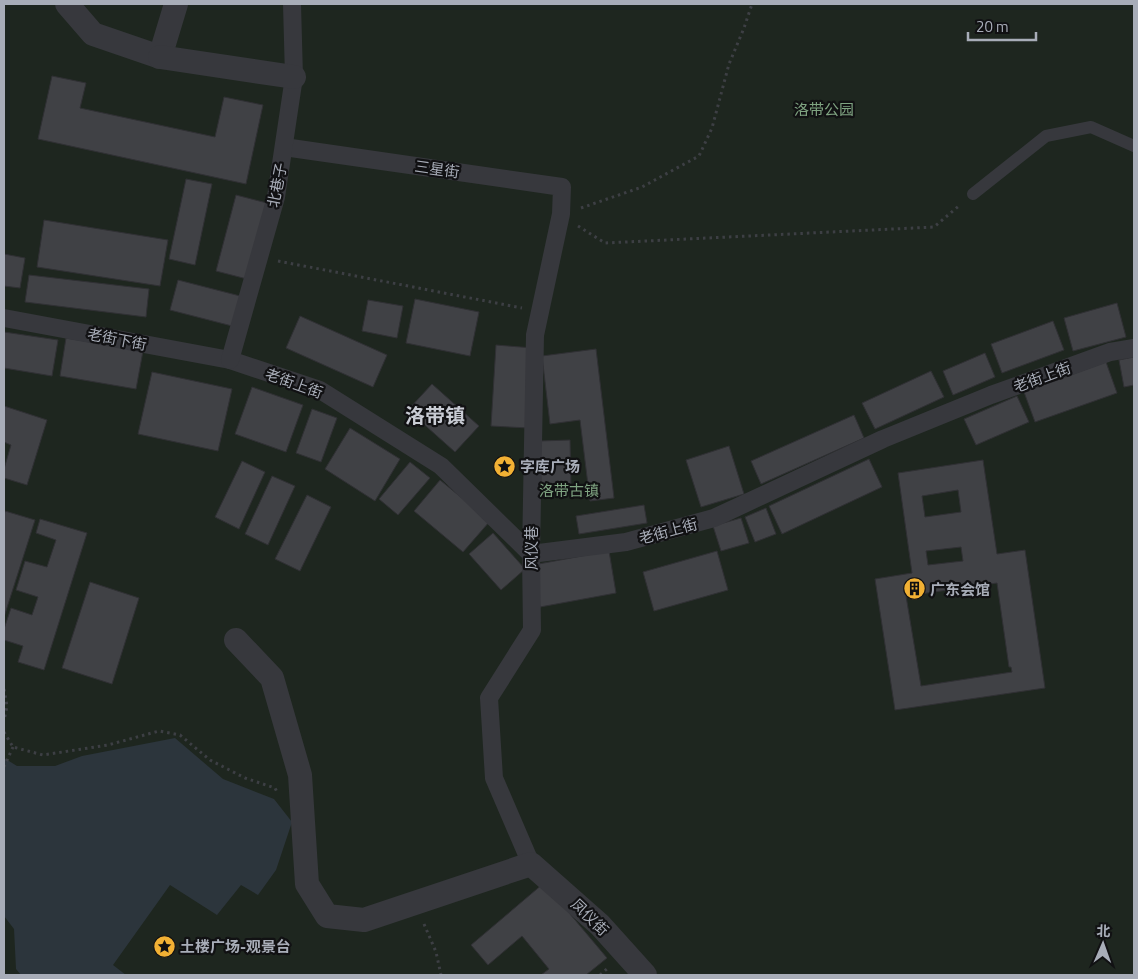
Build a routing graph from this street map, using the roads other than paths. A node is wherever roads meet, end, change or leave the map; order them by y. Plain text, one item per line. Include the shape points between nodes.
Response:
1 (67, 4) edge
2 (176, 4) edge
3 (292, 4) edge
4 (160, 57) junction
5 (294, 77) junction
6 (1134, 146) edge
7 (284, 147) junction
8 (973, 194) road end
9 (561, 214) joint
10 (4, 318) edge
11 (1134, 348) edge
12 (230, 360) junction
13 (530, 554) junction
14 (236, 640) dead end
15 (532, 864) junction
16 (644, 975) edge

1 - 4 street via 93,34
2 - 4 street
3 - 5 street, 北巷子
4 - 5 street
5 - 7 street, 北巷子
6 - 8 lane via 1091,127 1046,136
7 - 9 street, 三星街 via 562,187
7 - 12 street, 北巷子 via 276,197
9 - 13 street, 风仪巷 via 535,334
10 - 12 street, 老街下街
11 - 13 street, 老街上街 via 1110,352 992,394 883,439 714,518 626,542
12 - 13 street, 老街上街 via 320,390 441,466
13 - 15 street, 风仪巷 via 532,630 489,698 494,778
14 - 15 street via 272,678 300,775 307,884 327,916 364,920
15 - 16 street, 凤仪街 via 600,925

